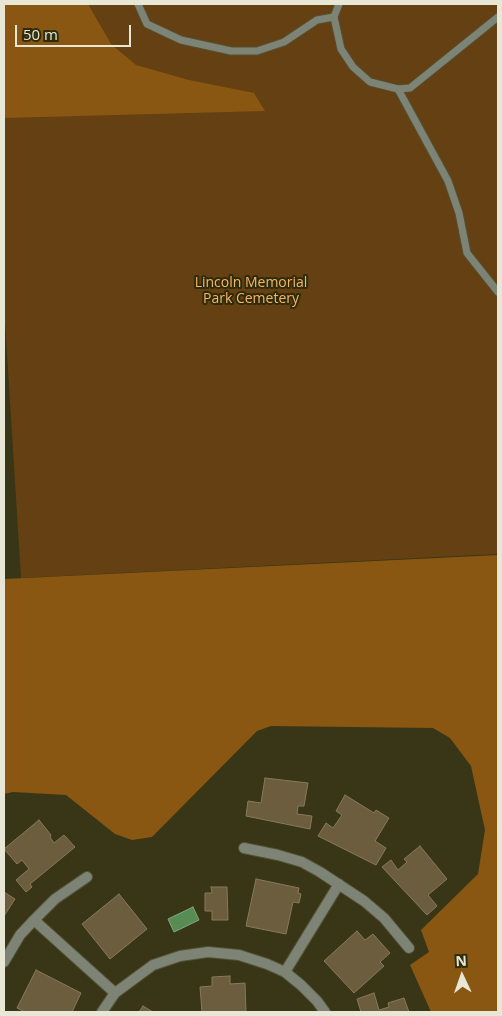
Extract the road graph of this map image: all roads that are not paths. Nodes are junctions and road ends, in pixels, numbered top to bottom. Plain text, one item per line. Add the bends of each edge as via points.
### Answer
1 (138, 4) edge
2 (339, 4) edge
3 (498, 17) edge
4 (334, 18) junction
5 (398, 89) junction
6 (498, 292) edge
7 (244, 848) dead end
8 (87, 877) dead end
9 (339, 884) junction
10 (34, 920) junction
11 (409, 948) dead end
12 (4, 962) edge
13 (285, 972) junction
14 (115, 993) junction
15 (102, 1012) edge
16 (325, 1012) edge

1 - 4 lane via 147,24 181,40 231,51 257,51 284,42 317,20
2 - 4 lane
3 - 5 lane via 410,88
4 - 5 lane via 341,50 353,68 370,82
5 - 6 lane via 448,181 459,212 467,253
7 - 9 street via 302,862
8 - 10 street via 55,899
9 - 11 street via 384,918
9 - 13 street
10 - 12 street
10 - 14 street
13 - 14 street via 239,955 208,952 180,956 153,965
13 - 16 street
14 - 15 street

